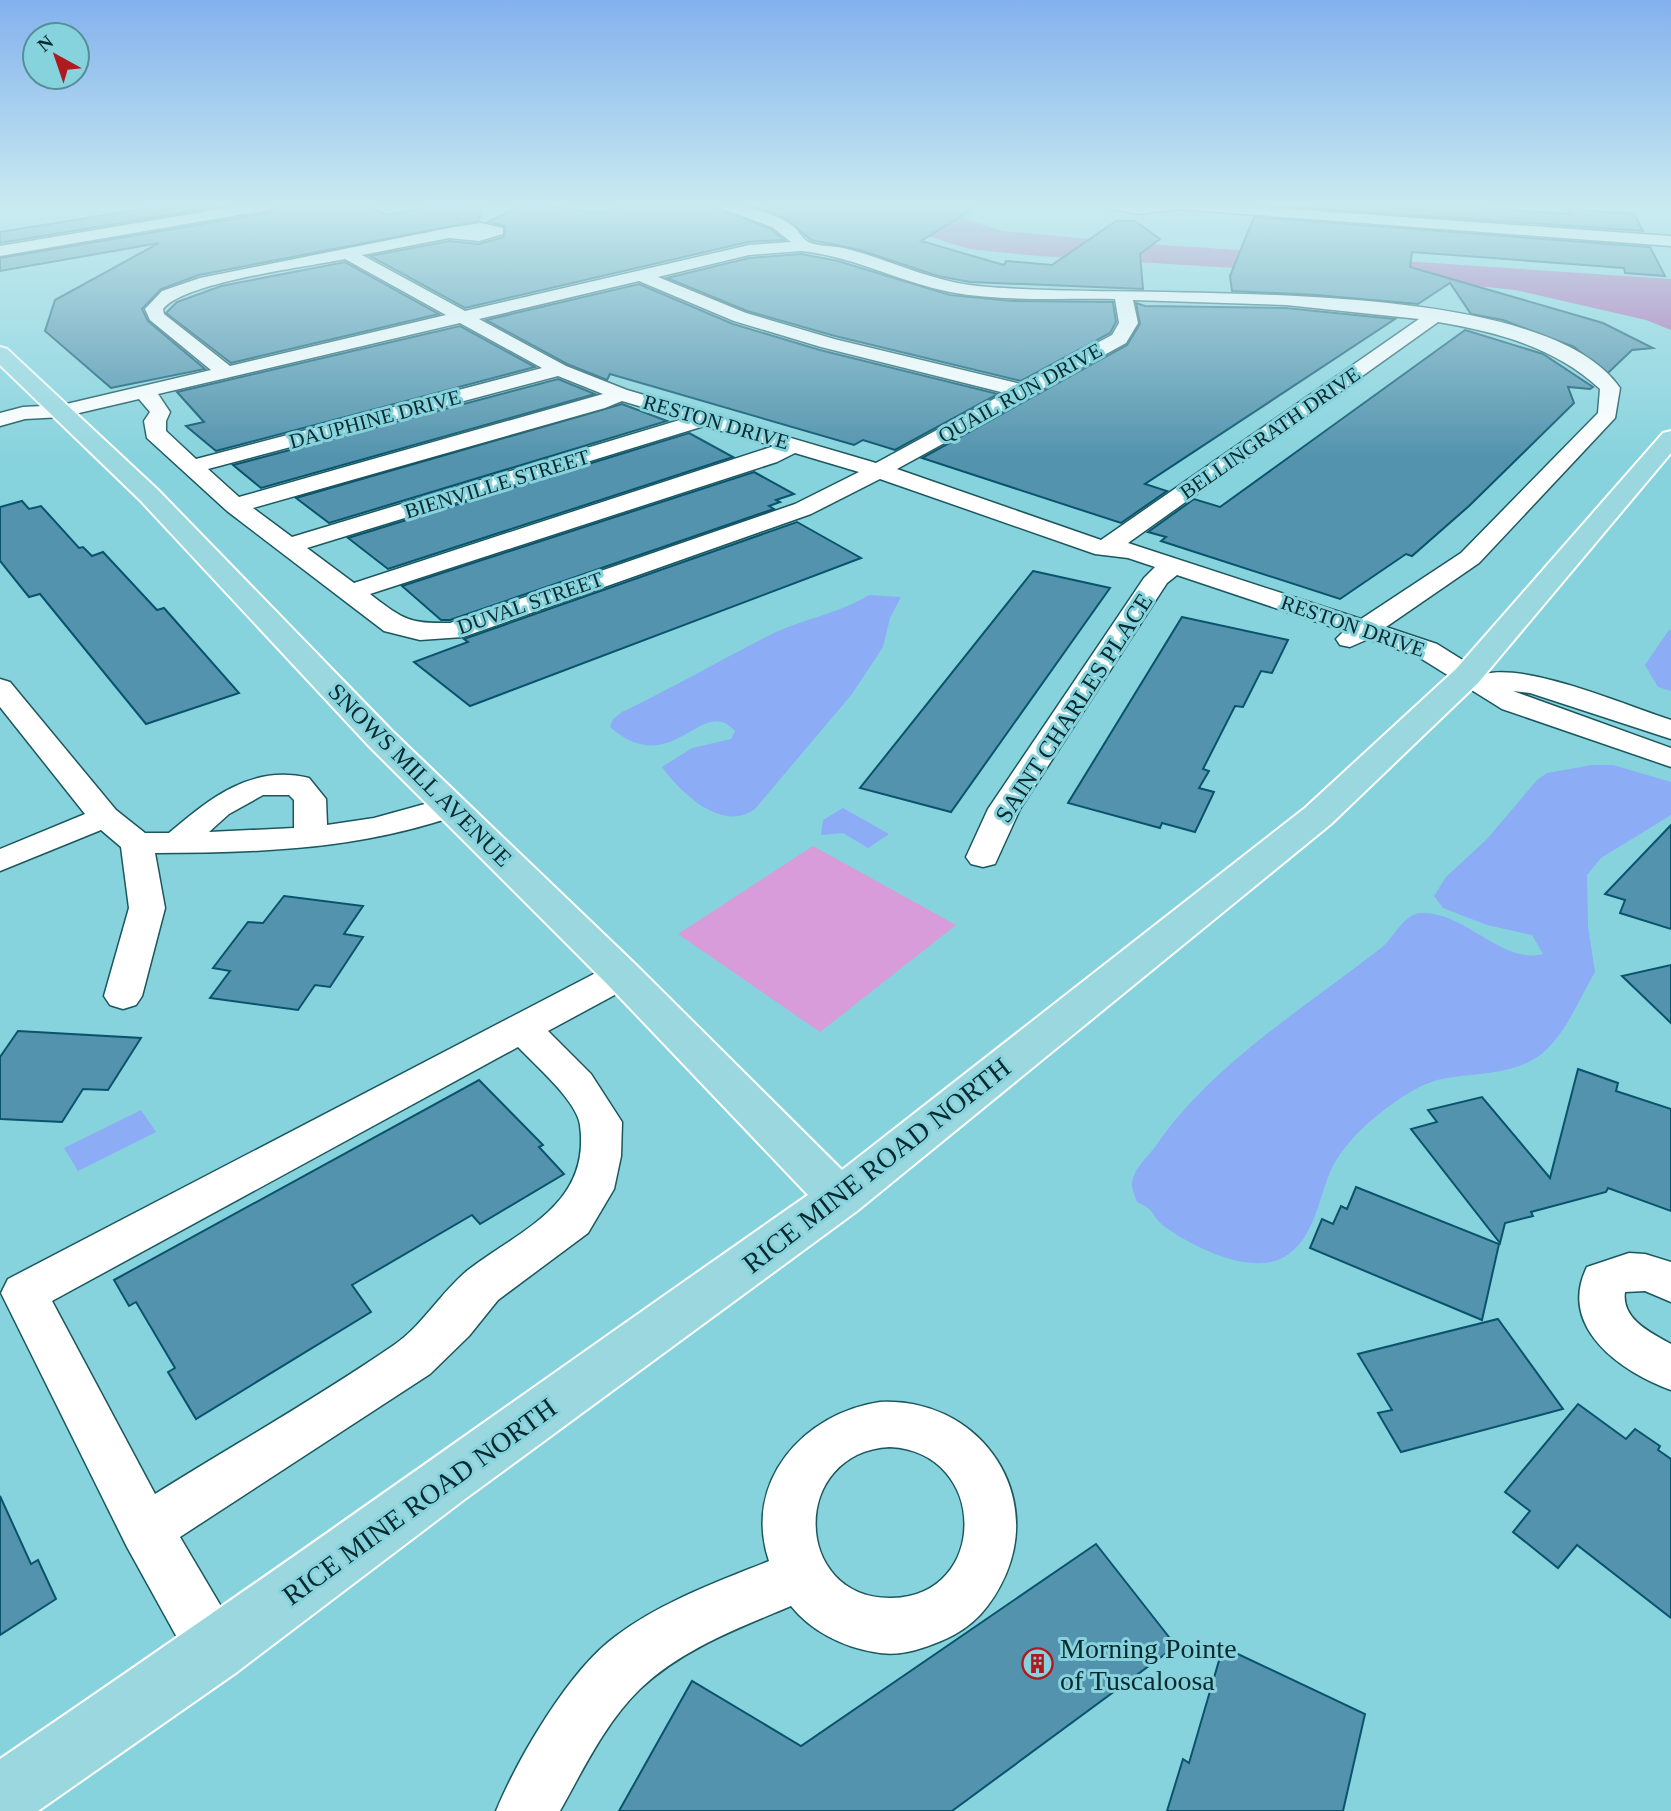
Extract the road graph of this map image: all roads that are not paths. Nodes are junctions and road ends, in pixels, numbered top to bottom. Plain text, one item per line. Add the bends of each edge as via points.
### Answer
1 (182, 290) edge
2 (410, 290) edge
3 (579, 290) edge
4 (674, 290) edge
5 (979, 290) edge
6 (1123, 295) junction
7 (1435, 316) junction
8 (460, 318) junction
9 (0, 353) edge
10 (559, 370) junction
11 (226, 372) junction
12 (1023, 391) junction
13 (143, 392) junction
14 (620, 394) junction
15 (62, 411) junction
16 (704, 418) junction
17 (0, 420) edge
18 (0, 433) edge
19 (1671, 438) edge
20 (794, 445) junction
21 (191, 467) junction
22 (877, 470) junction
23 (235, 506) junction
24 (289, 546) junction
25 (1104, 549) junction
26 (1165, 571) junction
27 (351, 592) junction
28 (1354, 637) junction
29 (1467, 676) junction
30 (0, 688) edge
31 (10, 717) edge
32 (1671, 730) edge
33 (1671, 758) edge
34 (450, 807) junction
35 (105, 817) junction
36 (311, 838) junction
37 (137, 843) junction
38 (177, 843) junction
39 (983, 856) dead end
40 (0, 860) edge
41 (622, 975) junction
42 (123, 996) dead end
43 (523, 1029) junction
44 (840, 1198) junction
45 (1671, 1283) edge
46 (1671, 1369) edge
47 (146, 1529) junction
48 (803, 1574) dead end
49 (215, 1650) junction
50 (0, 1798) edge
51 (526, 1811) edge

1 - 11 street via 158,302 156,316
2 - 8 street, RESTON DRIVE
3 - 8 street
4 - 12 street via 740,317 828,343
5 - 6 street
6 - 7 street via 1313,301
6 - 12 street, QUAIL RUN DRIVE via 1131,323 1128,330
7 - 25 street, BELLINGRATH DRIVE
7 - 28 street via 1513,333 1581,363 1610,388 1608,414 1469,558
8 - 10 street, RESTON DRIVE
8 - 11 street
9 - 15 main road, SNOWS MILL AVENUE
10 - 14 street, RESTON DRIVE
10 - 21 street, DAUPHINE DRIVE
11 - 13 street
12 - 22 street, QUAIL RUN DRIVE
13 - 15 street
13 - 21 street, DUVAL STREET via 160,412 155,433
14 - 16 street, RESTON DRIVE
14 - 23 street
15 - 17 street via 23,413
15 - 18 street via 39,423
15 - 34 main road, SNOWS MILL AVENUE
16 - 20 street, RESTON DRIVE
16 - 24 street, BIENVILLE STREET
19 - 29 main road, RICE MINE ROAD NORTH
20 - 22 street, RESTON DRIVE
20 - 27 street via 769,457
21 - 23 street, DUVAL STREET
22 - 25 street, RESTON DRIVE
22 - 27 street, DUVAL STREET via 803,509 453,631 419,632 394,625
23 - 24 street, DUVAL STREET
24 - 27 street, DUVAL STREET
25 - 26 street, RESTON DRIVE via 1111,560
26 - 28 street, RESTON DRIVE
26 - 39 street, SAINT CHARLES PLACE via 1004,809
28 - 29 street, RESTON DRIVE via 1409,667
29 - 32 street, RESTON DRIVE via 1534,685
29 - 33 street via 1512,703
29 - 44 main road, RICE MINE ROAD NORTH via 1318,816
30 - 31 street
31 - 35 street
34 - 36 street via 404,823
34 - 41 main road, SNOWS MILL AVENUE
35 - 37 street
35 - 40 street
36 - 38 street
36 - 38 street via 310,799 298,785 257,786 218,807
37 - 38 street
37 - 42 street via 147,908
41 - 43 street
41 - 44 main road, SNOWS MILL AVENUE
43 - 47 street via 577,1084 601,1122 593,1189 572,1220 482,1286 413,1359
43 - 47 street via 24,1293
44 - 49 main road, RICE MINE ROAD NORTH
45 - 46 street via 1635,1269 1603,1281 1599,1295 1608,1325
47 - 49 street
48 - 51 street via 684,1626 632,1658 591,1704
49 - 50 main road, RICE MINE ROAD NORTH

